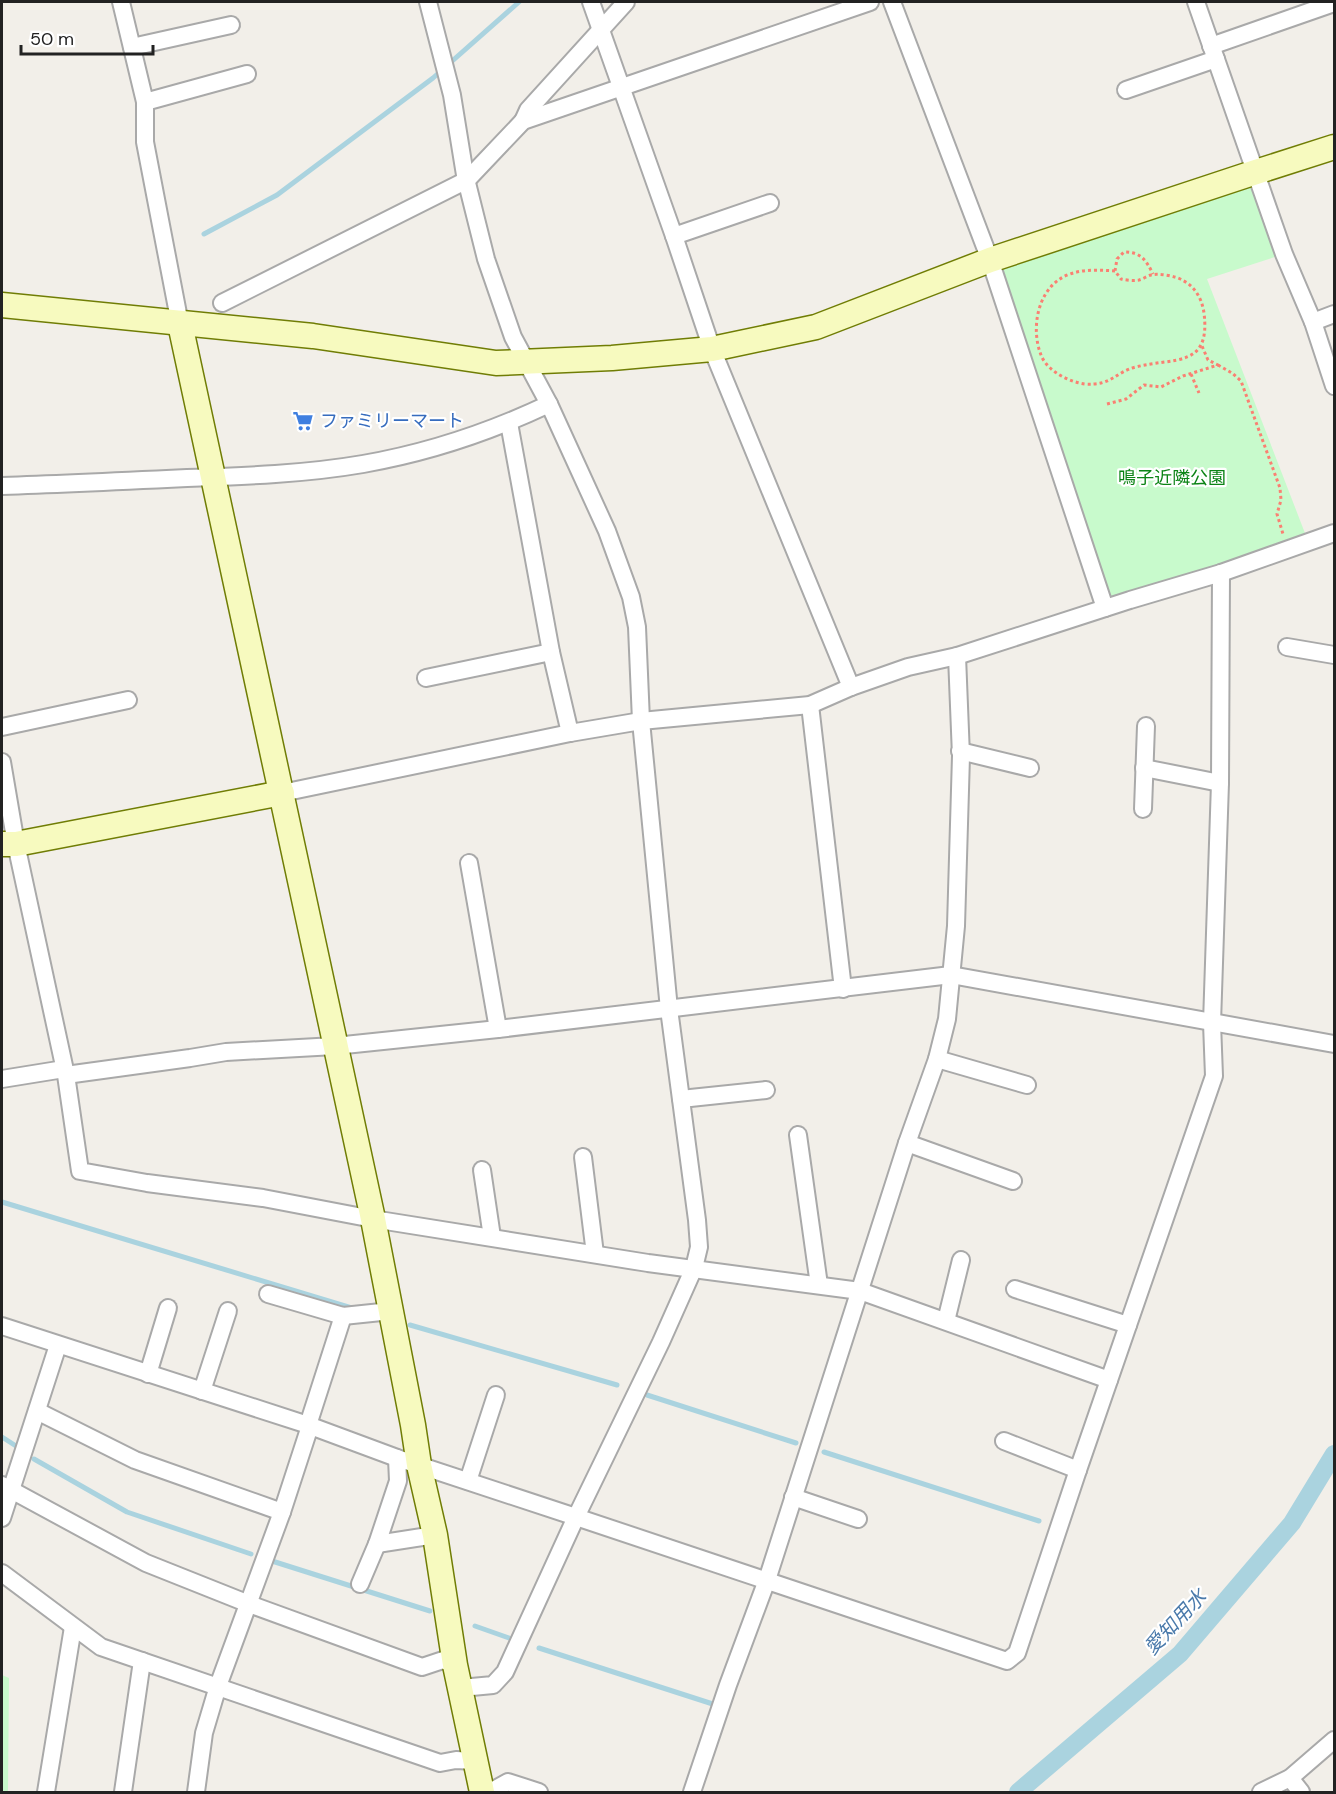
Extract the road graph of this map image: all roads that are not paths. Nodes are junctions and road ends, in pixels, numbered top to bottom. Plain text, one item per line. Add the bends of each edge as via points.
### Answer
1 (121, 2) edge
2 (428, 2) edge
3 (591, 2) edge
4 (626, 2) edge
5 (870, 2) edge
6 (892, 2) edge
7 (1196, 2) edge
8 (1335, 3) edge
9 (231, 26) dead end
10 (600, 30) junction
11 (132, 47) junction
12 (1214, 52) junction
13 (247, 74) dead end
14 (620, 88) junction
15 (1126, 90) dead end
16 (145, 102) junction
17 (523, 121) junction
18 (1335, 147) edge
19 (1256, 172) junction
20 (467, 180) junction
21 (771, 203) dead end
22 (674, 236) junction
23 (990, 260) junction
24 (222, 303) dead end
25 (2, 305) edge
26 (1335, 314) edge
27 (1313, 322) junction
28 (180, 324) junction
29 (711, 349) junction
30 (527, 362) junction
31 (1335, 386) edge
32 (549, 404) junction
33 (509, 423) junction
34 (214, 478) junction
35 (2, 486) edge
36 (1335, 533) edge
37 (1221, 573) junction
38 (1105, 608) junction
39 (1287, 647) dead end
40 (550, 652) junction
41 (1335, 655) edge
42 (957, 656) junction
43 (426, 678) dead end
44 (851, 687) junction
45 (128, 700) dead end
46 (810, 705) junction
47 (641, 721) junction
48 (1146, 726) dead end
49 (2, 727) edge
50 (570, 733) junction
51 (960, 751) junction
52 (2, 762) edge
53 (1030, 768) dead end
54 (1144, 768) junction
55 (1220, 783) junction
56 (282, 794) junction
57 (1143, 809) dead end
58 (9, 844) edge
59 (469, 863) dead end
60 (951, 975) junction
61 (843, 989) junction
62 (669, 1009) junction
63 (1212, 1023) junction
64 (498, 1029) junction
65 (1335, 1044) edge
66 (335, 1046) junction
67 (937, 1059) junction
68 (65, 1072) junction
69 (2, 1079) edge
70 (1027, 1085) dead end
71 (766, 1090) dead end
72 (681, 1099) junction
73 (798, 1135) dead end
74 (907, 1143) junction
75 (583, 1157) dead end
76 (482, 1170) dead end
77 (1013, 1181) dead end
78 (373, 1219) junction
79 (492, 1237) junction
80 (595, 1254) junction
81 (961, 1260) dead end
82 (694, 1268) junction
83 (819, 1285) junction
84 (1015, 1289) dead end
85 (860, 1291) junction
86 (268, 1294) dead end
87 (168, 1308) dead end
88 (228, 1311) dead end
89 (391, 1311) junction
90 (343, 1316) junction
91 (946, 1321) junction
92 (1128, 1325) junction
93 (2, 1326) edge
94 (58, 1345) junction
95 (148, 1374) junction
96 (1109, 1380) junction
97 (202, 1391) junction
98 (496, 1395) dead end
99 (37, 1411) junction
100 (309, 1425) junction
101 (1004, 1441) dead end
102 (408, 1462) junction
103 (1078, 1470) junction
104 (468, 1481) junction
105 (6, 1488) edge
106 (794, 1497) junction
107 (282, 1512) junction
108 (576, 1517) junction
109 (2, 1518) edge
110 (858, 1519) dead end
111 (435, 1535) junction
112 (377, 1544) junction
113 (2, 1573) edge
114 (767, 1580) junction
115 (360, 1584) dead end
116 (249, 1604) junction
117 (73, 1627) junction
118 (142, 1661) junction
119 (458, 1676) junction
120 (218, 1686) junction
121 (1335, 1740) edge
122 (475, 1761) junction
123 (1290, 1778) junction
124 (46, 1792) edge
125 (123, 1792) edge
126 (196, 1792) edge
127 (482, 1792) edge
128 (490, 1792) edge
129 (539, 1792) edge
130 (692, 1792) edge
131 (1261, 1792) edge
132 (1301, 1792) edge

1 - 11 street
2 - 20 street
3 - 10 street
4 - 10 street
5 - 14 street
6 - 23 street
7 - 12 street
8 - 12 street
9 - 11 street
10 - 14 street
10 - 17 street via 528,110
11 - 16 street
12 - 15 street
12 - 19 street
13 - 16 street
14 - 17 street
14 - 22 street
16 - 28 street via 145,142
17 - 20 street
18 - 19 street
19 - 23 street
19 - 27 street
20 - 24 street
20 - 30 street via 486,259 513,337
21 - 22 street
22 - 29 street
23 - 29 street via 816,327
23 - 38 street
25 - 28 street
26 - 27 street
27 - 31 street
28 - 30 street via 313,336 496,363
28 - 34 street
29 - 30 street
29 - 44 street
30 - 32 street
32 - 33 street
32 - 47 street via 607,531 631,597 638,627
33 - 34 street via 365,464
33 - 40 street
34 - 35 street
34 - 56 street
36 - 37 street
37 - 38 street
37 - 55 street
38 - 42 street
39 - 41 street
40 - 43 street
40 - 50 street
42 - 44 street via 908,667
42 - 51 street
44 - 46 street
45 - 49 street
46 - 47 street
46 - 61 street
47 - 50 street
47 - 62 street
48 - 54 street
50 - 56 street
51 - 53 street
51 - 60 street via 956,926
52 - 58 street
54 - 55 street
54 - 57 street
55 - 63 street
56 - 58 street
56 - 66 street
58 - 68 street
59 - 64 street
60 - 61 street
60 - 63 street
60 - 67 street via 947,1019
61 - 62 street
62 - 64 street
62 - 72 street
63 - 65 street
63 - 92 street via 1214,1076
64 - 66 street
66 - 68 street via 226,1052
66 - 78 street
67 - 70 street
67 - 74 street
68 - 69 street
68 - 78 street via 81,1171
71 - 72 street
72 - 82 street via 699,1247
73 - 83 street
74 - 77 street
74 - 85 street
75 - 80 street
76 - 79 street
78 - 79 street
78 - 89 street
79 - 80 street
80 - 82 street
81 - 91 street
82 - 83 street
82 - 108 street
83 - 85 street
84 - 92 street
85 - 91 street
85 - 106 street
86 - 90 street
87 - 95 street
88 - 97 street
89 - 90 street
89 - 102 street via 413,1425
90 - 100 street
91 - 96 street
92 - 96 street
93 - 94 street
94 - 95 street
94 - 99 street
95 - 97 street
96 - 103 street
97 - 100 street
98 - 104 street
99 - 105 street
99 - 107 street via 135,1460
100 - 102 street
100 - 107 street
101 - 103 street
102 - 104 street
102 - 111 street
102 - 112 street
103 - 114 street via 1017,1653 1007,1661
104 - 108 street
105 - 109 street
105 - 116 street via 146,1563
106 - 110 street
106 - 114 street
107 - 116 street
108 - 114 street
108 - 119 street via 505,1672 494,1685
111 - 112 street
111 - 119 street
112 - 115 street
113 - 117 street
114 - 130 street
116 - 119 street via 422,1667 443,1660
116 - 120 street
117 - 118 street via 101,1647
117 - 124 street
118 - 120 street
118 - 125 street
119 - 122 street
120 - 122 street via 440,1763
120 - 126 street via 204,1733
121 - 123 street
122 - 127 street
123 - 131 street
123 - 132 street
128 - 129 street via 508,1782

